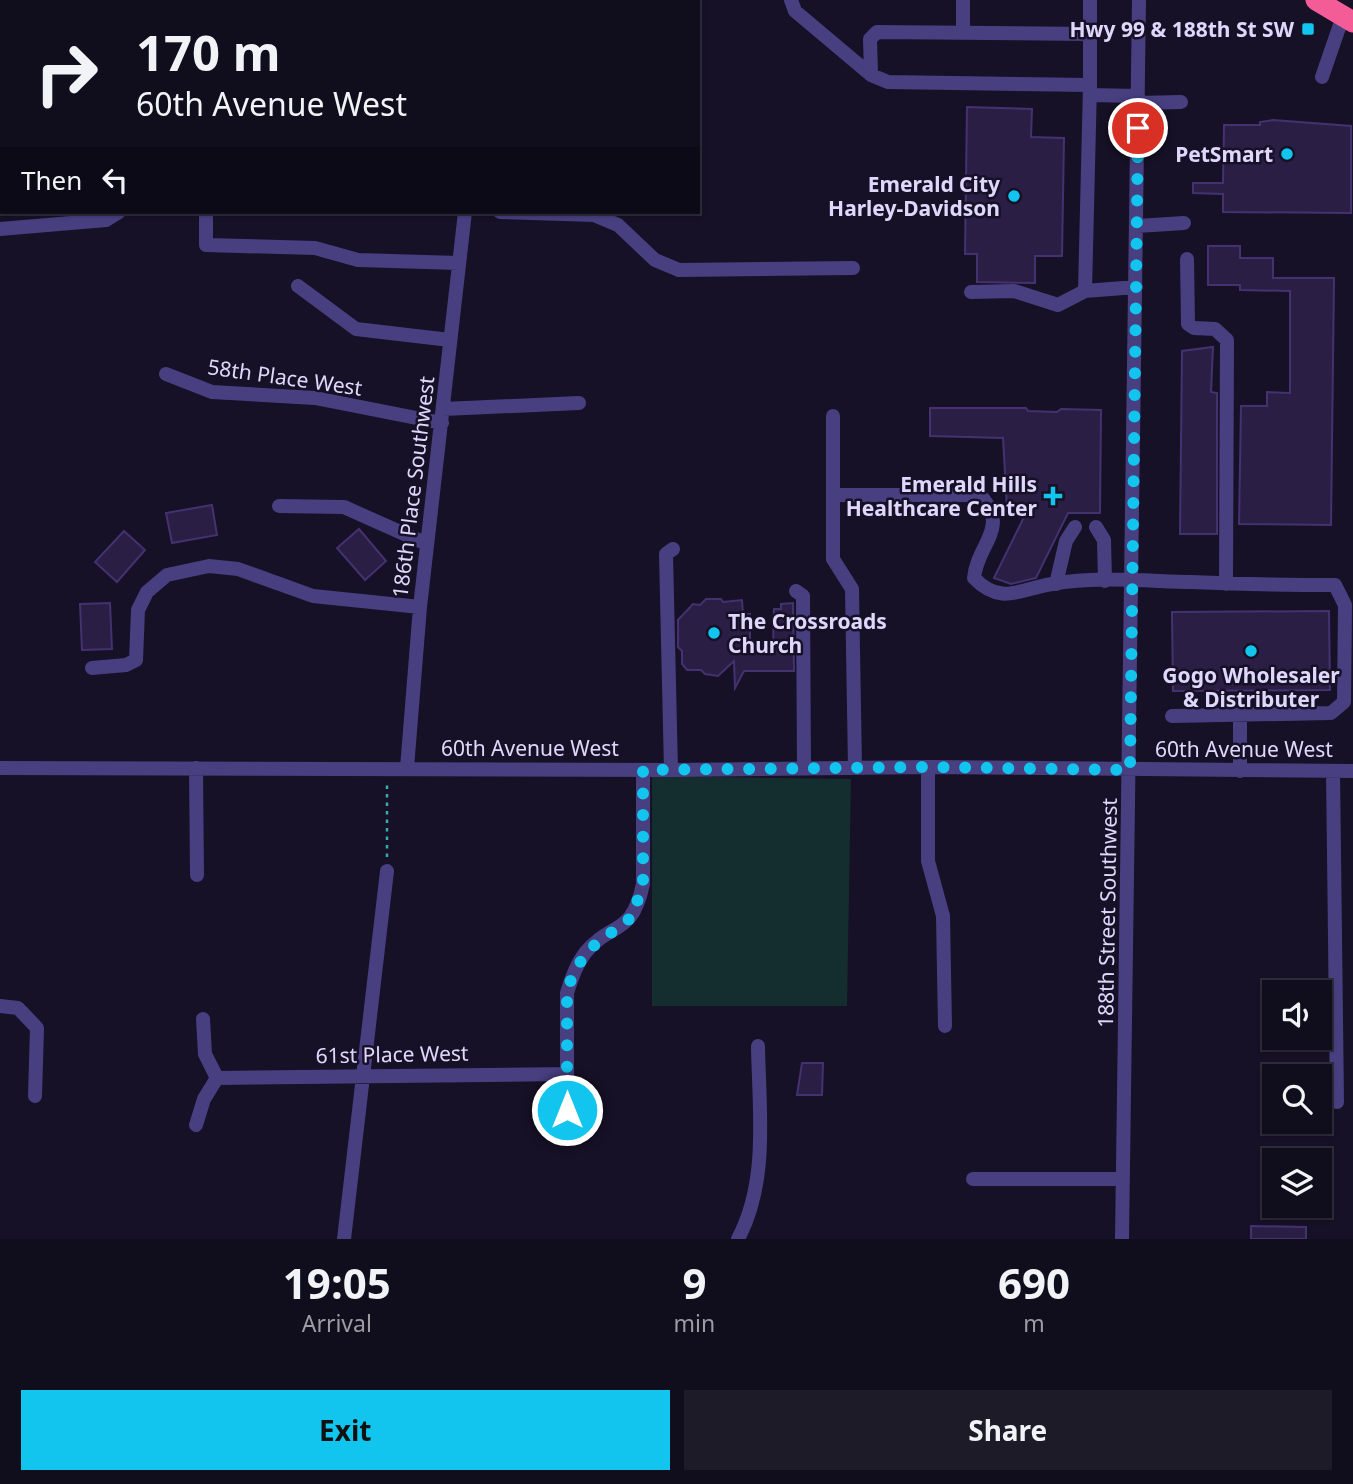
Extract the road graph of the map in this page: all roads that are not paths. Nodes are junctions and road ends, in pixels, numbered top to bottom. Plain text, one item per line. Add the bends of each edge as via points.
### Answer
1 (791, 0) edge
2 (963, 0) edge
3 (1090, 0) edge
4 (1139, 0) edge
5 (1316, 0) edge
6 (1348, 19) edge
7 (963, 33) junction
8 (1090, 34) junction
9 (871, 75) junction
10 (1322, 77) dead end
11 (1090, 90) junction
12 (1138, 99) junction
13 (1181, 102) dead end
14 (116, 214) edge
15 (206, 214) edge
16 (465, 214) edge
17 (563, 214) edge
18 (1184, 223) dead end
19 (1137, 226) junction
20 (0, 229) edge
21 (1187, 259) dead end
22 (459, 263) junction
23 (853, 268) dead end
24 (298, 286) dead end
25 (1136, 287) junction
26 (1085, 291) junction
27 (971, 292) dead end
28 (450, 340) junction
29 (166, 374) dead end
30 (579, 403) dead end
31 (442, 416) junction
32 (833, 416) dead end
33 (833, 495) junction
34 (279, 506) dead end
35 (1075, 527) dead end
36 (1096, 527) dead end
37 (427, 544) junction
38 (673, 549) dead end
39 (1133, 580) junction
40 (1105, 581) junction
41 (1056, 584) junction
42 (1226, 584) junction
43 (796, 591) dead end
44 (420, 607) junction
45 (92, 668) dead end
46 (1172, 716) dead end
47 (1240, 716) junction
48 (928, 767) junction
49 (0, 768) edge
50 (196, 768) junction
51 (407, 768) junction
52 (804, 768) junction
53 (855, 768) junction
54 (643, 770) junction
55 (671, 770) junction
56 (1130, 770) junction
57 (1240, 771) junction
58 (1333, 771) junction
59 (1353, 771) edge
60 (387, 871) road end
61 (197, 875) dead end
62 (0, 1006) edge
63 (203, 1019) dead end
64 (945, 1026) dead end
65 (758, 1046) dead end
66 (362, 1074) junction
67 (567, 1074) junction
68 (217, 1078) junction
69 (35, 1096) dead end
70 (1337, 1102) dead end
71 (567, 1110) dead end
72 (196, 1125) dead end
73 (973, 1179) dead end
74 (1123, 1179) junction
75 (344, 1239) edge
76 (738, 1239) edge
77 (1122, 1239) edge

1 - 9 street via 795,11
2 - 7 street
3 - 8 street
4 - 12 street, 188th Street Southwest
5 - 6 highway
6 - 10 street
7 - 8 street
7 - 9 street via 877,32 870,39
8 - 11 street
9 - 11 street via 888,82
11 - 12 street
11 - 26 street
12 - 13 street
12 - 19 street, 188th Street Southwest
14 - 20 street via 106,220
15 - 22 street via 206,244 315,248 358,260
16 - 22 street, 186th Place Southwest
17 - 23 street via 594,215 618,225 655,260 679,270
18 - 19 street
19 - 25 street, 188th Street Southwest
21 - 42 street via 1188,324 1215,329 1227,340
22 - 28 street, 186th Place Southwest
24 - 28 street via 356,329
25 - 26 street
25 - 39 street, 188th Street Southwest
26 - 27 street via 1058,305 1014,291
28 - 31 street, 186th Place Southwest
29 - 31 street, 58th Place West via 212,392 315,398
30 - 31 street, 58th Place West
31 - 37 street, 186th Place Southwest
32 - 33 street
33 - 41 street via 980,495 990,506 995,523 975,563 974,578 997,594 1025,593
33 - 53 street via 833,559 852,589
34 - 37 street via 344,507
35 - 41 street via 1066,541
36 - 40 street via 1104,540
37 - 44 street, 186th Place Southwest
38 - 55 street via 666,554
39 - 40 street
39 - 42 street
39 - 56 street, 188th Street Southwest
40 - 41 street
42 - 47 street via 1335,585 1345,605 1344,702 1338,709
43 - 52 street via 803,596
44 - 45 street via 313,596 237,569 209,566 167,575 147,592 138,610 136,660
44 - 51 street, 186th Place Southwest
46 - 47 street
47 - 57 street
48 - 53 street, 60th Avenue West
48 - 56 street, 60th Avenue West
48 - 64 street via 928,861 943,916
49 - 50 street, 60th Avenue West
50 - 51 street, 60th Avenue West
50 - 61 street
51 - 54 street, 60th Avenue West
52 - 53 street, 60th Avenue West
52 - 55 street, 60th Avenue West
54 - 55 street, 60th Avenue West
54 - 67 street via 639,901 632,917 587,951 572,976 567,993
56 - 57 street, 60th Avenue West
56 - 74 street, 188th Street Southwest
57 - 58 street, 60th Avenue West
58 - 59 street, 60th Avenue West
58 - 70 street
60 - 66 street
62 - 69 street via 18,1009 37,1028
63 - 68 street via 205,1054
65 - 76 street via 759,1164 749,1220
66 - 67 street, 61st Place West
66 - 68 street, 61st Place West
66 - 75 street
67 - 71 street
68 - 72 street
73 - 74 street
74 - 77 street, 188th Street Southwest

